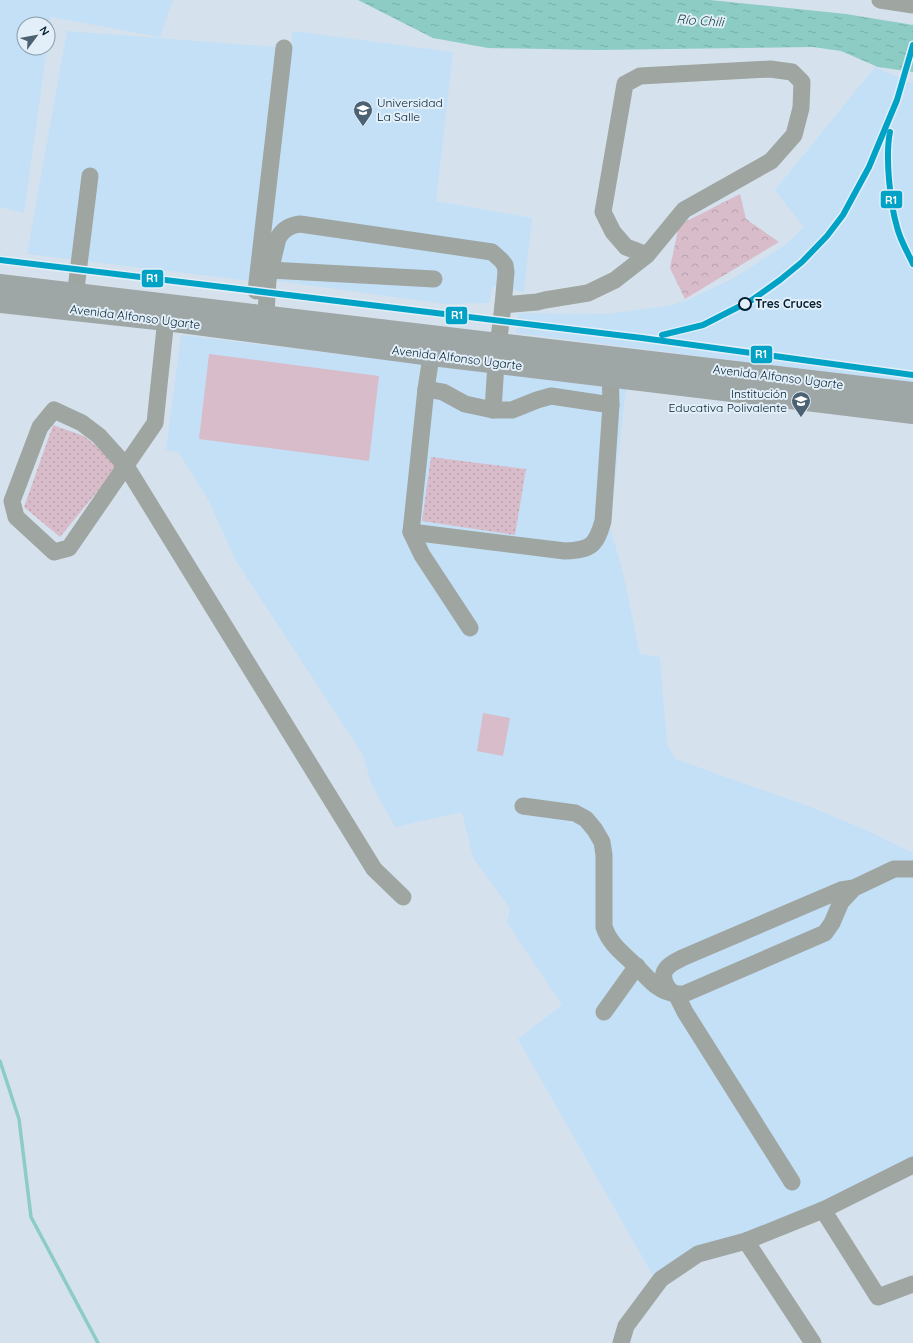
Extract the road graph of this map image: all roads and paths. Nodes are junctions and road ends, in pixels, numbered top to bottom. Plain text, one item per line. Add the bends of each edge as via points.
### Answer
1 (889, 1) edge
2 (913, 5) edge
3 (284, 48) dead end
4 (90, 176) dead end
5 (647, 255) junction
6 (270, 270) junction
7 (434, 280) dead end
8 (0, 285) edge
9 (0, 302) edge
10 (74, 302) junction
11 (503, 305) junction
12 (166, 313) junction
13 (259, 324) junction
14 (433, 345) junction
15 (497, 353) junction
16 (610, 367) junction
17 (426, 389) junction
18 (913, 393) edge
19 (611, 405) junction
20 (493, 410) junction
21 (913, 413) edge
22 (126, 466) junction
23 (411, 532) junction
24 (470, 628) dead end
25 (523, 806) dead end
26 (913, 869) edge
27 (854, 888) junction
28 (403, 897) dead end
29 (637, 966) junction
30 (665, 969) junction
31 (676, 994) junction
32 (604, 1012) dead end
33 (913, 1165) edge
34 (792, 1182) dead end
35 (823, 1210) junction
36 (746, 1241) junction
37 (913, 1284) edge
38 (621, 1343) edge
39 (813, 1343) edge

1 - 2 street
3 - 13 street
4 - 10 street
5 - 5 street via 626,247 613,232 603,212 625,84 640,76 770,69 792,72 802,82 801,108 794,134 770,161 684,210
5 - 11 street via 615,280 588,293
6 - 7 street
6 - 11 street via 281,232 290,226 300,224 485,251 496,255 505,265
6 - 13 street
8 - 10 main road, Avenida Alfonso Ugarte
9 - 10 main road, Avenida Alfonso Ugarte
10 - 12 main road, Avenida Alfonso Ugarte
11 - 15 street
12 - 13 main road, Avenida Alfonso Ugarte
12 - 22 street via 155,422
13 - 14 main road, Avenida Alfonso Ugarte
14 - 15 main road, Avenida Alfonso Ugarte
14 - 17 street
15 - 16 main road, Avenida Alfonso Ugarte
15 - 20 street
16 - 18 main road, Avenida Alfonso Ugarte
16 - 19 street
16 - 21 main road, Avenida Alfonso Ugarte
17 - 20 street via 443,392 465,404
17 - 23 street
19 - 20 street via 551,396 512,410
19 - 23 street via 603,521 590,547 566,551
22 - 22 street via 99,436 82,423 54,410 40,427 12,501 16,518 54,552 69,548
22 - 28 street via 374,869
23 - 24 street via 422,555
25 - 29 street via 575,813 586,819 595,830 602,842 604,855 604,927 616,948
26 - 27 street via 894,870
27 - 30 street via 841,890 682,958
27 - 31 street via 841,902 832,923 824,933 684,994
29 - 30 street
29 - 31 street via 663,991
29 - 32 street
30 - 31 street via 666,986
31 - 34 street
33 - 35 street
35 - 36 street
35 - 37 street via 878,1297
36 - 38 street via 698,1254 661,1279 626,1326
36 - 39 street

